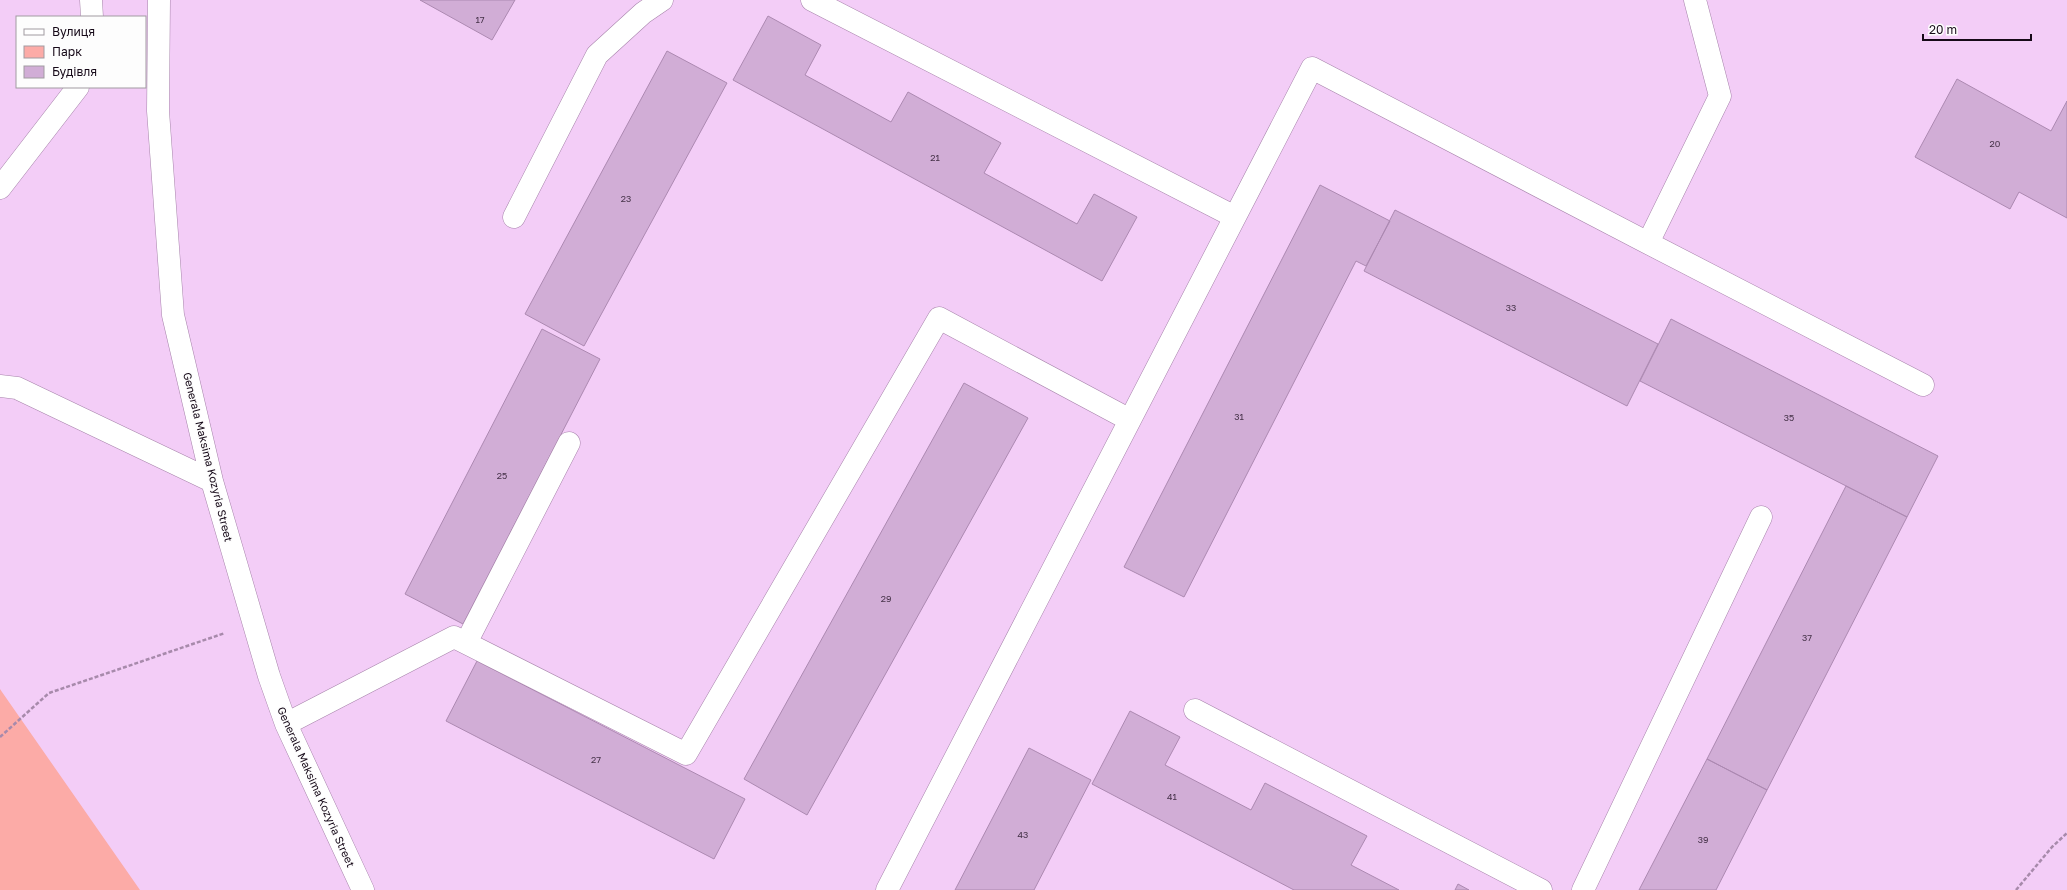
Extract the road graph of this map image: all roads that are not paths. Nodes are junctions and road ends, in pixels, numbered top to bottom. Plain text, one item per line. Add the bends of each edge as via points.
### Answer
1 (91, 0) edge
2 (159, 0) edge
3 (662, 0) edge
4 (812, 0) edge
5 (1695, 0) edge
6 (92, 16) edge
7 (77, 88) edge
8 (0, 188) edge
9 (514, 217) dead end
10 (1235, 217) junction
11 (1648, 243) junction
12 (1923, 385) dead end
13 (0, 386) edge
14 (1130, 420) junction
15 (569, 443) dead end
16 (212, 481) junction
17 (1761, 517) dead end
18 (466, 643) junction
19 (1195, 710) dead end
20 (286, 724) junction
21 (363, 890) edge
22 (887, 890) edge
23 (1541, 890) edge
24 (1583, 890) edge

1 - 6 street
2 - 16 street, Generala Maksima Kozyria Street via 158,111 174,315
3 - 9 street via 643,13 597,54
4 - 10 street
5 - 11 street via 1720,96
7 - 8 street
10 - 11 street via 1312,68
10 - 14 street
11 - 12 street
13 - 16 street via 17,388
14 - 18 street via 939,318 686,754
14 - 22 street
15 - 18 street
16 - 20 street, Generala Maksima Kozyria Street via 253,624
17 - 24 street
18 - 20 street via 454,637
19 - 23 street
20 - 21 street, Generala Maksima Kozyria Street

